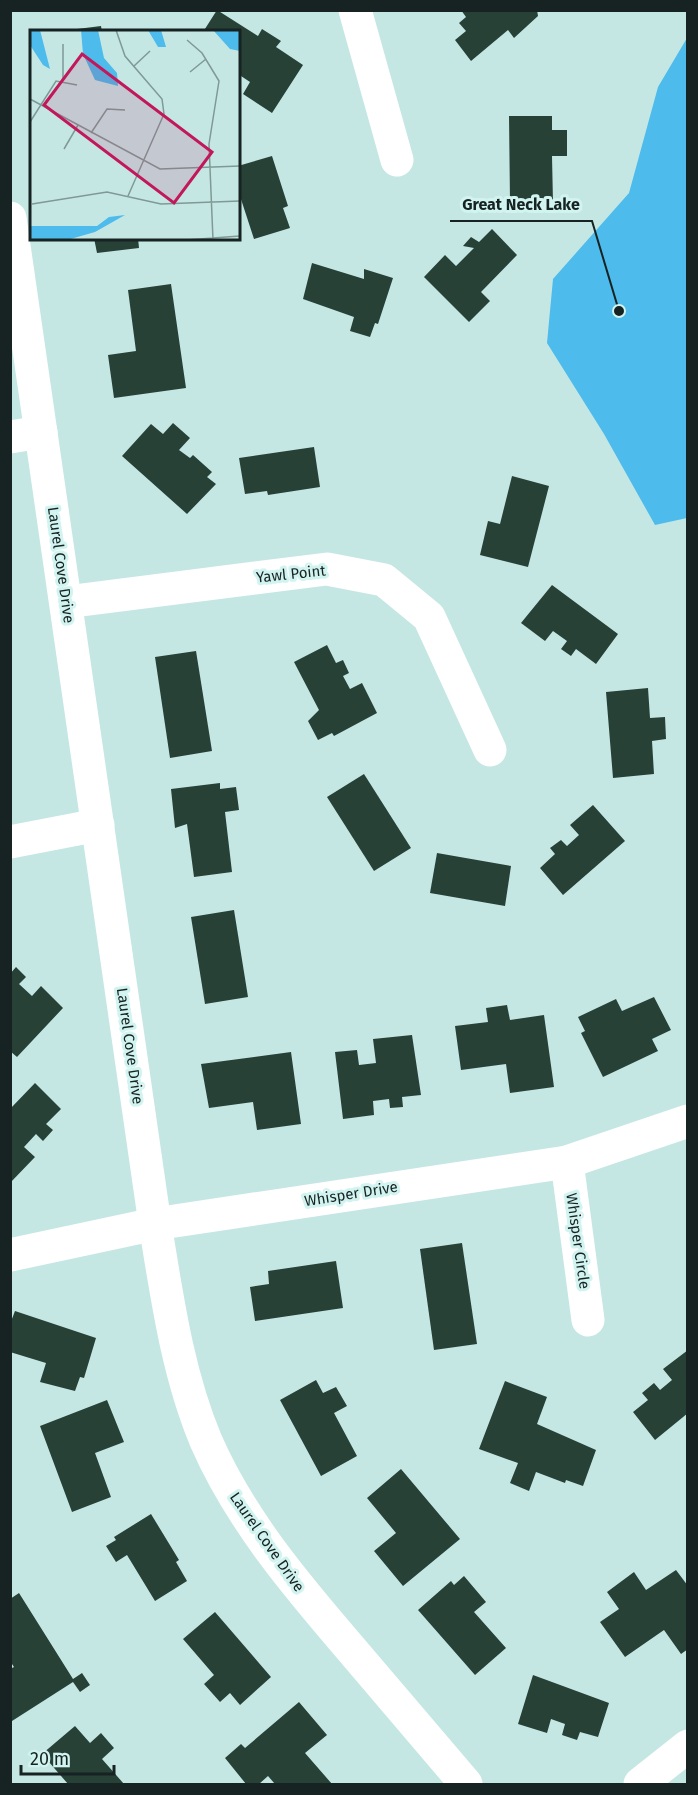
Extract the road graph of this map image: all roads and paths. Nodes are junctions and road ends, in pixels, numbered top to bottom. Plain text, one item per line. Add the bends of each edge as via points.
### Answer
1 (356, 10) edge
2 (397, 160) dead end
3 (10, 218) edge
4 (26, 434) edge
5 (66, 603) junction
6 (490, 750) dead end
7 (98, 825) junction
8 (10, 843) edge
9 (687, 1121) edge
10 (567, 1162) junction
11 (155, 1224) junction
12 (10, 1255) edge
13 (588, 1320) dead end
14 (687, 1746) edge
15 (466, 1785) edge
16 (640, 1785) edge

1 - 2 street
3 - 4 street, Laurel Cove Drive
4 - 5 street, Laurel Cove Drive
5 - 6 street, Yawl Point via 327,569 384,580 429,617
5 - 7 street, Laurel Cove Drive
7 - 8 street
7 - 11 street, Laurel Cove Drive
9 - 10 street, Whisper Drive
10 - 11 street, Whisper Drive
10 - 13 street, Whisper Circle
11 - 12 street, Whisper Drive
11 - 15 street, Laurel Cove Drive via 170,1318 185,1379 221,1472 245,1515 301,1592
14 - 16 street

